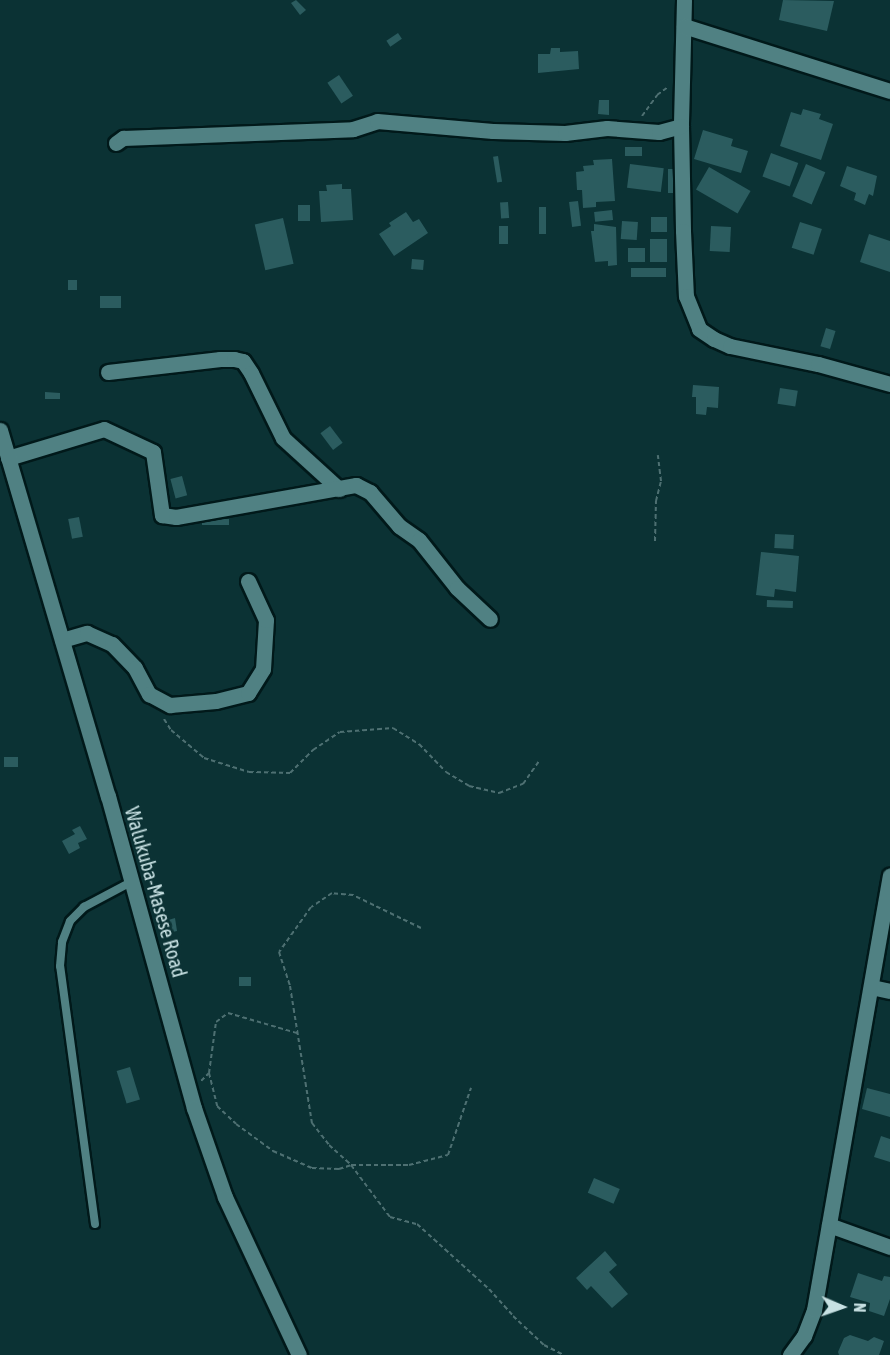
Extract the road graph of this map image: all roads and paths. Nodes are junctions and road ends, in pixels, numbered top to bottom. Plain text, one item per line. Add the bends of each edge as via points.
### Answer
1 (684, 0) edge
2 (684, 26) junction
3 (683, 72) junction
4 (890, 91) edge
5 (681, 126) junction
6 (631, 130) junction
7 (116, 143) dead end
8 (108, 372) dead end
9 (890, 384) edge
10 (0, 430) edge
11 (658, 455) dead end
12 (8, 458) junction
13 (339, 489) junction
14 (655, 541) dead end
15 (248, 581) dead end
16 (490, 619) dead end
17 (62, 640) junction
18 (149, 694) junction
19 (540, 760) dead end
20 (890, 876) edge
21 (132, 882) junction
22 (421, 928) dead end
23 (871, 987) junction
24 (890, 991) edge
25 (299, 1034) junction
26 (209, 1073) junction
27 (471, 1088) dead end
28 (190, 1091) junction
29 (351, 1166) junction
30 (95, 1224) dead end
31 (829, 1225) junction
32 (890, 1247) edge
33 (299, 1355) edge
34 (564, 1355) edge
35 (790, 1355) edge

1 - 2 street
2 - 3 street
2 - 4 street
3 - 5 street
3 - 6 path via 657,95
5 - 6 street via 659,132
5 - 9 street via 686,296 699,329 730,346
6 - 7 street via 493,131 377,121 353,129 123,138
8 - 13 street via 220,359 243,362 283,438
10 - 12 street, Walukuba-Masese Road
11 - 14 path via 661,481
12 - 13 street via 104,429 153,452 162,515 176,517
12 - 17 street, Walukuba-Masese Road
13 - 16 street via 356,485 370,492
15 - 18 street via 266,620 263,669 248,693 216,701 170,705
17 - 18 street via 87,633 112,644 135,668
17 - 21 street, Walukuba-Masese Road
18 - 19 path via 171,730 204,758 249,772 290,773 313,750 340,732 393,728 419,744 446,772 469,786 499,793 523,784
20 - 23 street
21 - 28 street, Walukuba-Masese Road
21 - 30 lane via 84,907 70,921 62,942 60,966
22 - 25 path via 353,895 332,892 311,907 279,952
23 - 24 street
23 - 31 street
25 - 26 path via 228,1013 216,1022
25 - 29 path via 312,1123
26 - 28 path
26 - 29 path via 217,1107 273,1151 312,1168
27 - 29 path via 448,1155 410,1165
28 - 33 street, Walukuba-Masese Road via 225,1197
29 - 34 path via 390,1217 417,1224 544,1345
31 - 32 street
31 - 35 street via 814,1310 804,1336

